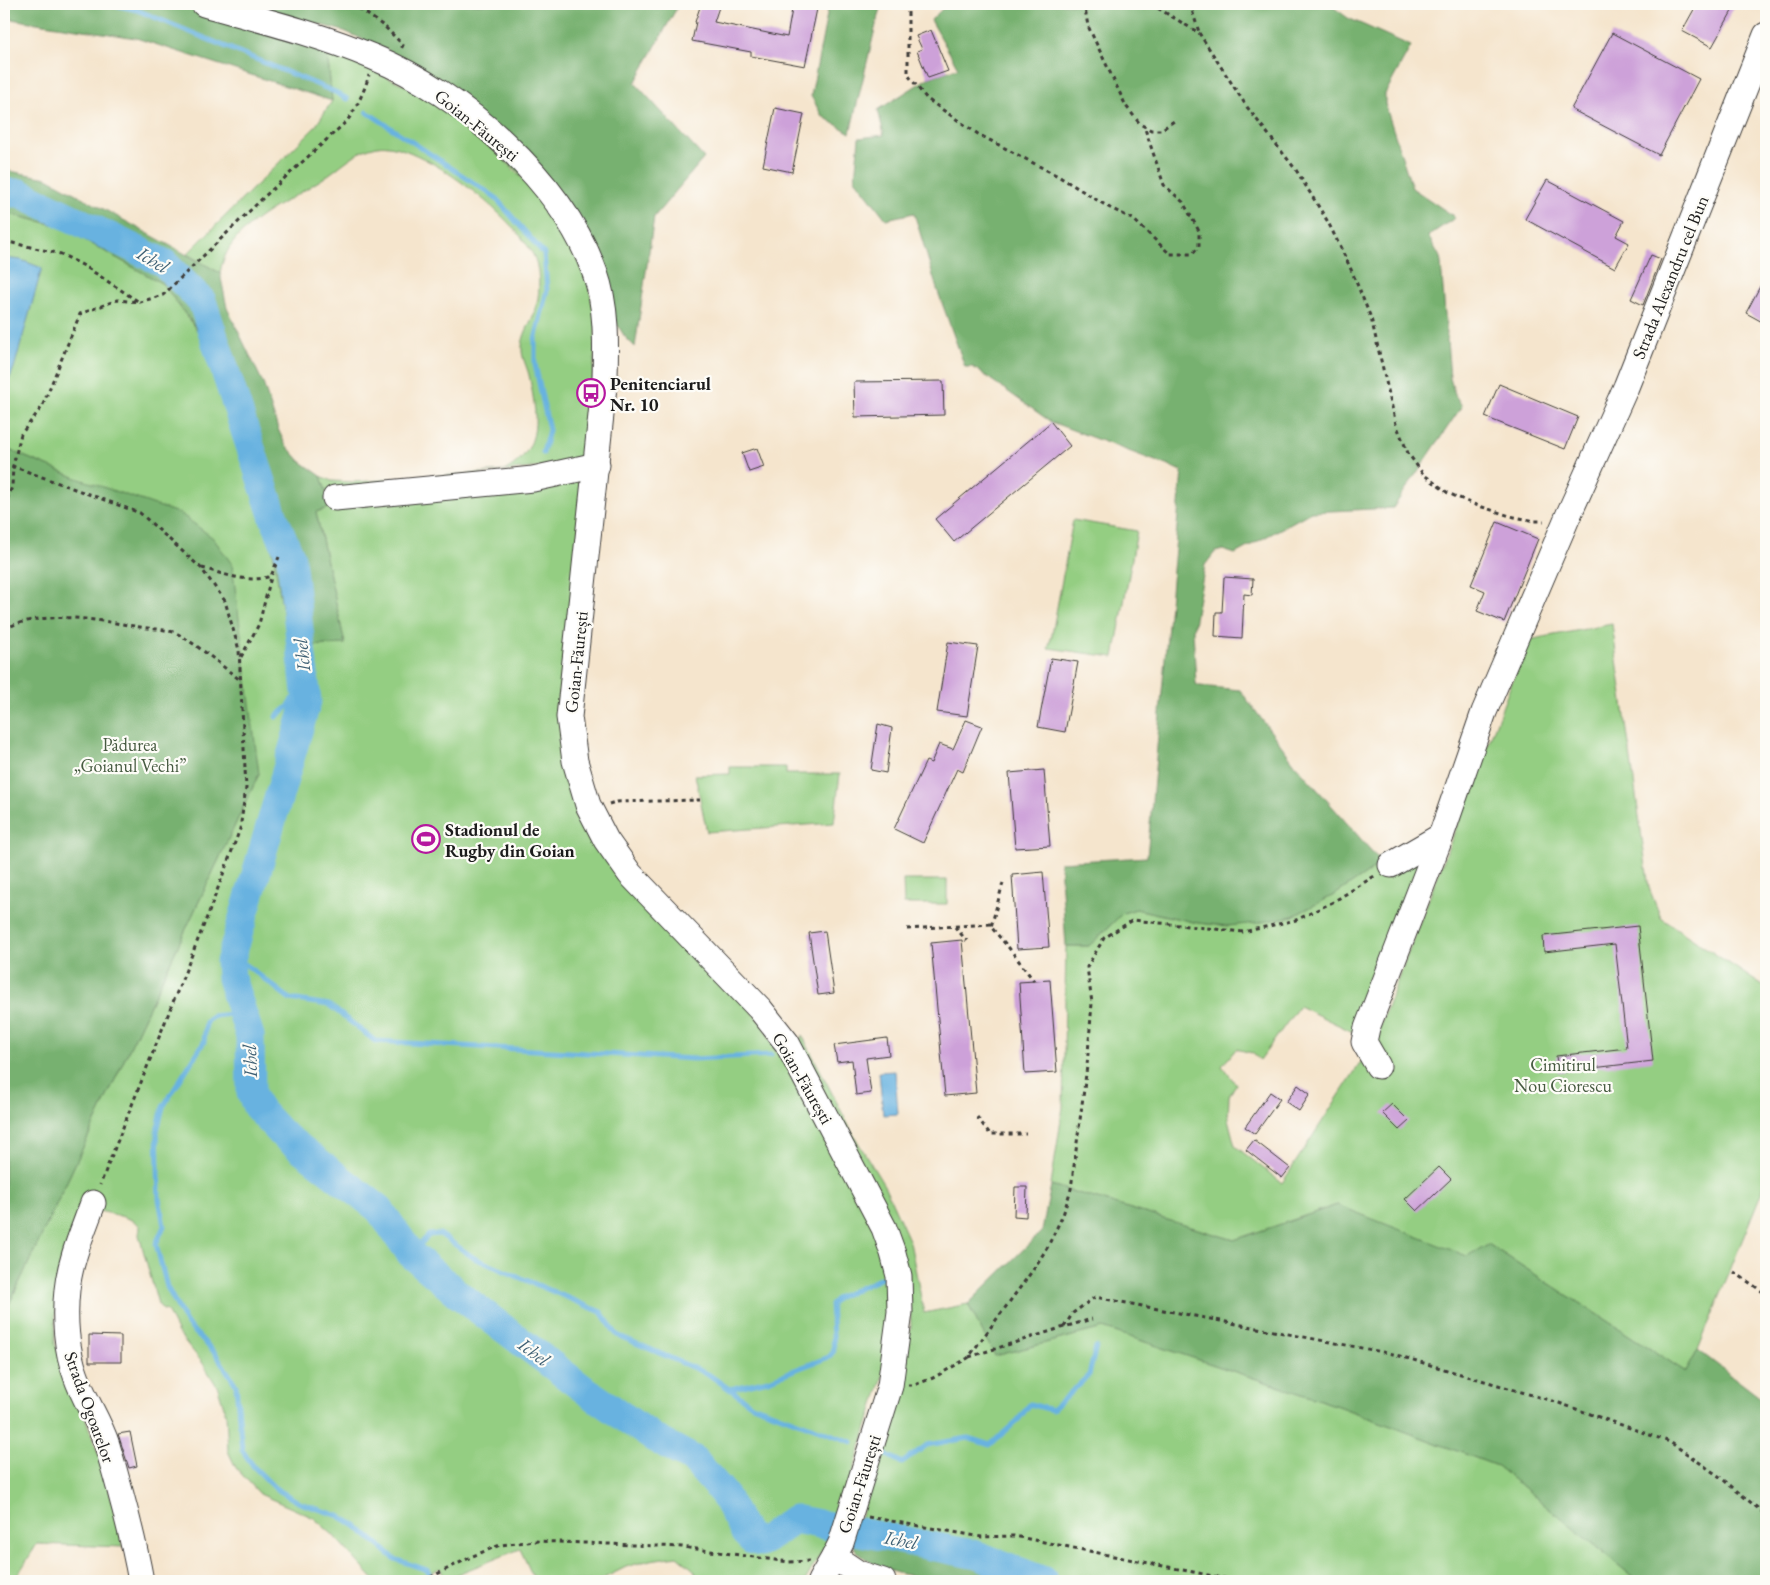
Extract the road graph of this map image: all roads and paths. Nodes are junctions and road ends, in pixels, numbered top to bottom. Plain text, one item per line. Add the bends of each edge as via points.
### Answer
1 (204, 4) edge
2 (353, 4) edge
3 (908, 4) edge
4 (1087, 4) edge
5 (1151, 4) edge
6 (1190, 4) edge
7 (1199, 33) junction
8 (1766, 35) edge
9 (384, 62) junction
10 (1177, 119) dead end
11 (1144, 126) junction
12 (4, 241) edge
13 (140, 302) junction
14 (4, 463) edge
15 (597, 465) junction
16 (13, 466) junction
17 (335, 498) dead end
18 (4, 508) edge
19 (1568, 516) junction
20 (279, 557) dead end
21 (201, 568) junction
22 (271, 576) junction
23 (4, 629) edge
24 (240, 659) junction
25 (241, 680) junction
26 (700, 800) dead end
27 (615, 802) dead end
28 (1440, 836) junction
29 (1391, 865) joint
30 (1002, 882) dead end
31 (992, 924) junction
32 (955, 927) junction
33 (907, 929) dead end
34 (967, 941) dead end
35 (1034, 981) dead end
36 (1378, 1066) dead end
37 (977, 1117) dead end
38 (1026, 1134) dead end
39 (93, 1203) joint
40 (1734, 1272) dead end
41 (1766, 1294) edge
42 (1092, 1319) dead end
43 (1064, 1327) junction
44 (968, 1358) junction
45 (890, 1386) junction
46 (850, 1514) junction
47 (1766, 1515) edge
48 (837, 1550) junction
49 (140, 1581) edge
50 (424, 1581) edge
51 (820, 1581) edge
52 (883, 1581) edge
53 (1238, 1581) edge

1 - 9 street, Goian-Făurești via 312,34
2 - 9 path via 385,27 403,45
3 - 11 path via 908,75 927,98 978,134 1133,218 1170,254 1193,254 1199,246 1199,230 1183,202 1164,185
4 - 11 path via 1088,26 1126,106
5 - 7 path
6 - 7 path
7 - 19 path via 1247,107 1296,170 1328,222 1371,318 1396,424 1408,454 1423,474 1448,493 1510,516 1535,521
8 - 19 street, Strada Alexandru cel Bun via 1626,387
9 - 13 path via 347,121 163,295
9 - 15 street, Goian-Făurești via 420,79 481,123 529,167 565,213 584,247 596,274 603,303 606,342
10 - 11 path via 1162,130
12 - 13 path via 61,254
13 - 16 path via 117,300 80,314 42,407 21,434
14 - 16 path
15 - 17 street via 533,479
15 - 45 street, Goian-Făurești via 569,717 575,761 588,805 606,840 630,874 760,1009 787,1043 884,1228 899,1276 900,1312
16 - 18 path via 12,487
16 - 21 path via 140,513
19 - 28 street, Strada Alexandru cel Bun via 1484,712
20 - 22 path
21 - 22 path via 241,578
21 - 24 path via 225,601
22 - 24 path via 259,624
23 - 25 path via 41,619 72,618 176,633
24 - 25 path
25 - 39 path via 246,788 240,829
26 - 27 path
28 - 29 street
28 - 36 street, Strada Alexandru cel Bun via 1367,1028 1364,1042
29 - 44 path via 1333,902 1296,920 1243,932 1133,920 1104,938 1087,967 1092,1003 1087,1066 1071,1189 1063,1215 1033,1270
30 - 31 path
31 - 32 path
31 - 35 path via 991,927
32 - 33 path
32 - 34 path
37 - 38 path via 990,1134
39 - 49 street, Strada Ogoarelor via 70,1269 66,1291 67,1344 76,1376 106,1444 130,1530
40 - 41 path
42 - 43 path
43 - 44 path
43 - 47 path via 1073,1313 1095,1297 1394,1354 1559,1402 1670,1442
44 - 45 path via 914,1385
45 - 46 street, Goian-Făurești
46 - 48 street, Goian-Făurești
46 - 53 path via 982,1536 1014,1536
48 - 50 path via 806,1562 789,1562 682,1547 534,1541 500,1545
48 - 51 street, Goian-Făurești
48 - 52 street via 858,1573

